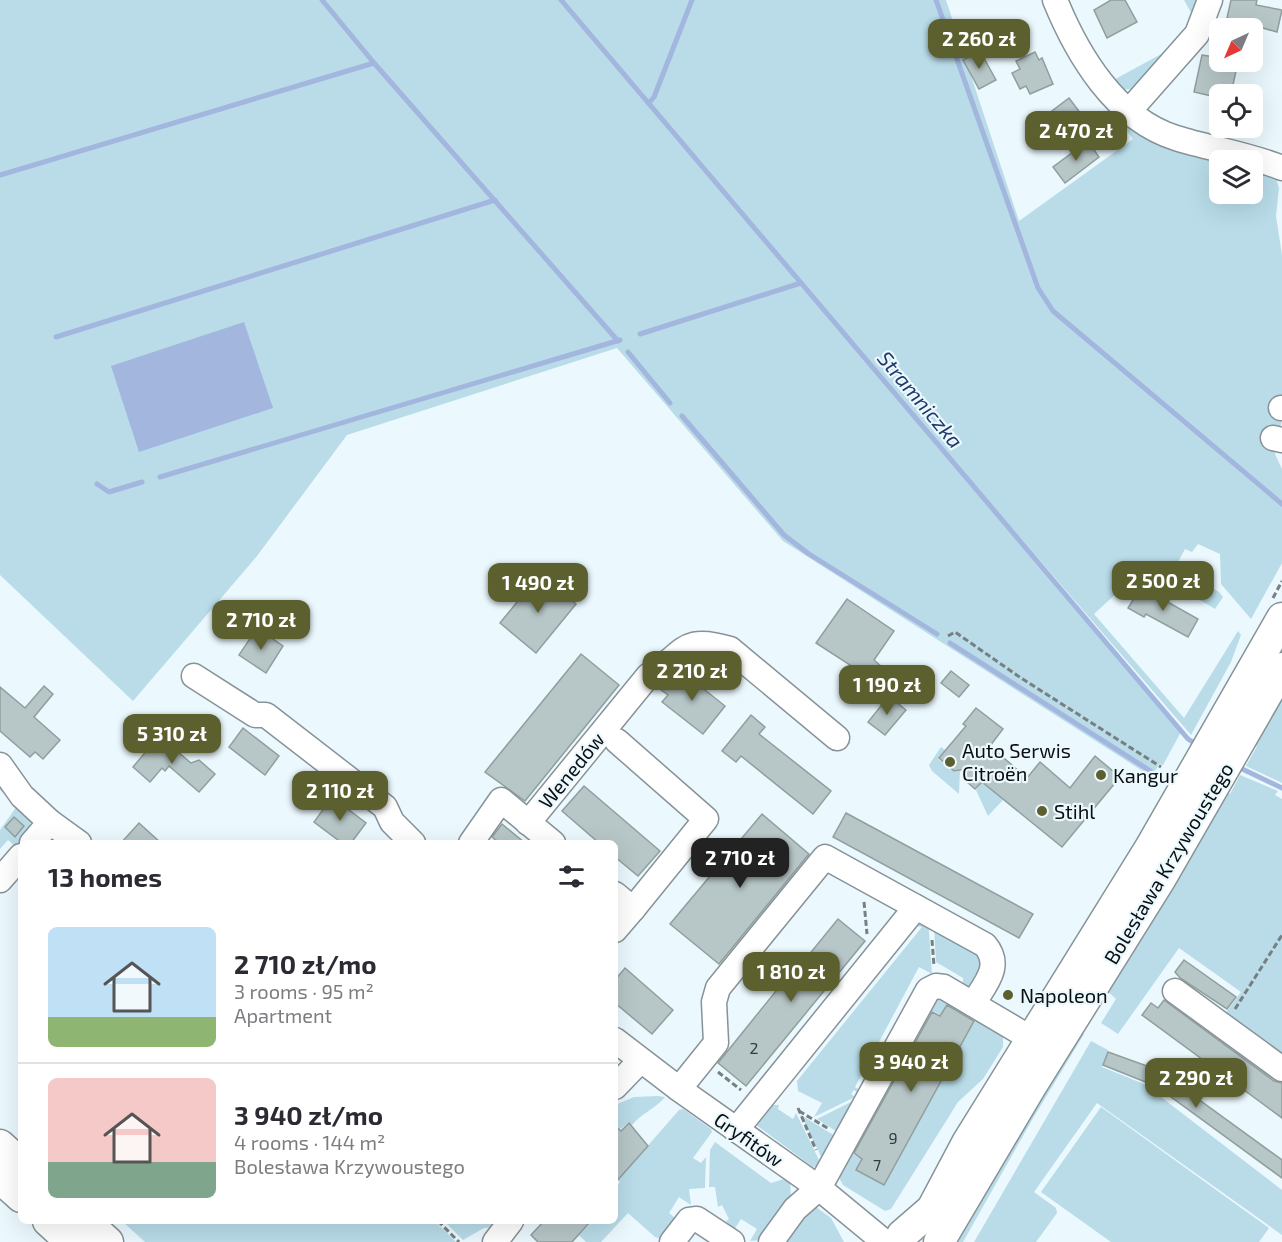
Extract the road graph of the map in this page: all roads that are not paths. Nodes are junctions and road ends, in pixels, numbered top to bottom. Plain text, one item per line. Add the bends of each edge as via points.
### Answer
1 (1054, 0) edge
2 (1210, 0) edge
3 (1130, 110) junction
4 (1282, 168) edge
5 (1282, 618) edge
6 (1282, 668) edge
7 (194, 676) dead end
8 (837, 738) dead end
9 (617, 741) dead end
10 (1217, 756) junction
11 (0, 765) edge
12 (50, 822) junction
13 (528, 823) junction
14 (35, 840) edge
15 (75, 840) edge
16 (410, 840) edge
17 (473, 840) edge
18 (549, 840) edge
19 (18, 859) edge
20 (0, 880) edge
21 (624, 901) edge
22 (923, 911) junction
23 (618, 920) edge
24 (1175, 991) dead end
25 (973, 1004) junction
26 (1032, 1039) junction
27 (618, 1043) edge
28 (640, 1061) junction
29 (1282, 1069) edge
30 (618, 1084) edge
31 (679, 1089) junction
32 (736, 1130) junction
33 (0, 1145) edge
34 (18, 1161) edge
35 (0, 1178) edge
36 (823, 1181) junction
37 (18, 1194) edge
38 (51, 1224) edge
39 (88, 1224) edge
40 (509, 1224) edge
41 (896, 1240) edge
42 (71, 1242) edge
43 (108, 1242) edge
44 (495, 1242) edge
45 (672, 1242) edge
46 (732, 1242) edge
47 (771, 1242) edge
48 (939, 1242) edge

1 - 3 street via 1083,59 1100,83
2 - 3 street via 1197,34
3 - 4 street via 1170,136
5 - 10 main road, Bolesława Krzywoustego
6 - 10 main road, Bolesława Krzywoustego
7 - 16 street via 255,715 258,725 324,768 377,818 392,822
8 - 13 street, Wenedów via 730,649 692,643 648,676
9 - 21 street via 706,819
10 - 26 main road, Bolesława Krzywoustego
10 - 48 main road, Bolesława Krzywoustego via 1161,878
11 - 12 street via 22,796
12 - 14 street
12 - 15 street
13 - 17 street, Wenedów via 501,800
13 - 18 street, Wenedów
19 - 20 street
21 - 23 street
22 - 25 street via 992,952 994,968
22 - 31 street via 825,857 718,988 714,1002 716,1043
22 - 32 street via 871,964
24 - 29 street
25 - 26 street
25 - 36 street via 944,987 928,990
26 - 41 main road, Bolesława Krzywoustego via 967,1143 932,1209
27 - 28 street, Gryfitów
28 - 30 street
28 - 31 street, Gryfitów
31 - 32 street, Gryfitów
32 - 36 street, Gryfitów
33 - 34 main road
35 - 37 main road
36 - 41 street, Gryfitów
36 - 47 street via 795,1209
38 - 42 main road
39 - 43 main road
40 - 44 street
45 - 46 street via 689,1220 697,1219

